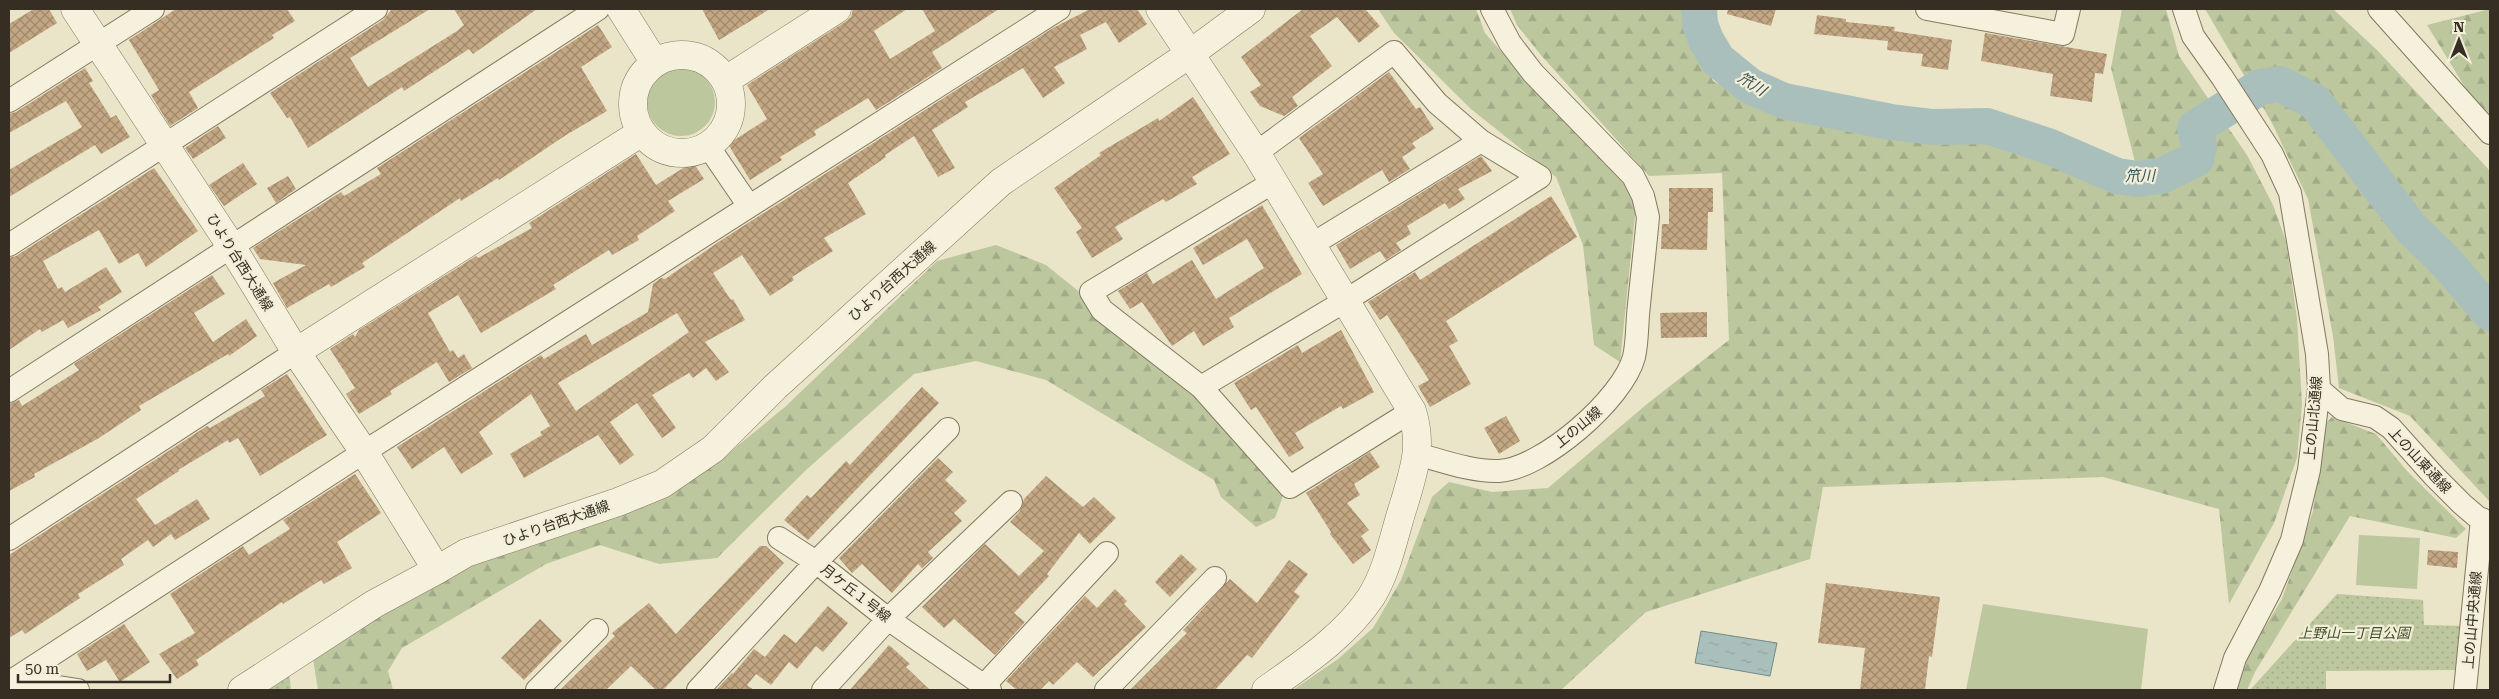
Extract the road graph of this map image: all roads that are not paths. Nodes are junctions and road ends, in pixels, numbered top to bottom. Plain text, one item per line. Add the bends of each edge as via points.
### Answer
1 (75, 9) edge
2 (153, 9) edge
3 (376, 9) edge
4 (598, 9) edge
5 (621, 9) edge
6 (837, 9) edge
7 (1059, 9) edge
8 (1160, 9) edge
9 (1251, 9) edge
10 (1492, 9) edge
11 (1927, 9) edge
12 (2069, 9) edge
13 (2184, 9) edge
14 (2379, 9) edge
15 (98, 44) junction
16 (1191, 53) junction
17 (655, 63) junction
18 (726, 80) junction
19 (9, 101) edge
20 (642, 132) junction
21 (2490, 133) edge
22 (1481, 141) junction
23 (164, 144) junction
24 (708, 146) junction
25 (1256, 153) junction
26 (1272, 183) junction
27 (749, 206) junction
28 (9, 245) edge
29 (1311, 245) junction
30 (231, 246) junction
31 (1345, 301) junction
32 (296, 352) junction
33 (1201, 387) junction
34 (2319, 389) junction
35 (9, 391) edge
36 (1412, 411) junction
37 (948, 429) dead end
38 (364, 452) junction
39 (1417, 454) junction
40 (1011, 502) dead end
41 (2486, 523) edge
42 (779, 538) dead end
43 (9, 539) edge
44 (1108, 553) dead end
45 (816, 562) junction
46 (437, 570) junction
47 (1215, 578) dead end
48 (888, 619) junction
49 (597, 630) dead end
50 (11, 682) edge
51 (984, 689) edge
52 (78, 690) edge
53 (242, 690) edge
54 (537, 690) edge
55 (698, 690) edge
56 (823, 690) edge
57 (1106, 690) edge
58 (1266, 690) edge
59 (2225, 690) edge
60 (2465, 690) edge

1 - 15 street, ひより台西大通線
2 - 15 street
3 - 23 street
4 - 30 street
5 - 17 street
6 - 18 street
7 - 27 street
8 - 16 street
9 - 16 street, ひより台西大通線
10 - 39 street, 上の山線 via 1510,43 1533,73 1633,176 1643,196 1648,217 1634,357 1623,381 1602,409 1553,448 1526,463 1501,471 1482,470
11 - 12 street via 2064,34
13 - 34 street, 上の山北通線 via 2193,36 2272,154 2290,193 2317,354
14 - 21 street
15 - 19 street
15 - 23 street, ひより台西大通線
16 - 25 street
16 - 46 street, ひより台西大通線 via 1001,182 775,387 713,449 662,484 466,553
17 - 18 street via 684,55 701,58
17 - 20 street via 642,76 633,103 635,118
18 - 24 street via 731,94 731,110 719,137
20 - 24 street via 665,150 686,152
20 - 32 street
22 - 25 street via 1437,103 1394,52
22 - 29 street
22 - 31 street via 1540,177
23 - 28 street
23 - 30 street, ひより台西大通線
24 - 27 street
25 - 26 street
26 - 29 street
26 - 33 street via 1091,292 1102,310
27 - 38 street
29 - 31 street
30 - 32 street, ひより台西大通線
30 - 35 street
31 - 33 street
31 - 36 street
32 - 38 street, ひより台西大通線
32 - 43 street
33 - 36 street via 1290,487
34 - 41 street, 上の山東通線 via 2342,409 2375,417 2391,428 2434,476
34 - 59 street, 上の山北通線 via 2308,470 2292,540 2235,658
36 - 39 street via 1418,430
37 - 45 street
38 - 46 street, ひより台西大通線
38 - 50 street
39 - 58 street via 1384,569 1371,596 1350,622 1311,658
40 - 48 street
41 - 60 street, 上の山中央通線
42 - 45 street
44 - 51 street
45 - 48 street, 月ケ丘１号線
45 - 55 street, 月ケ丘１号線
46 - 53 street via 374,604
47 - 57 street
48 - 51 street, 月ケ丘１号線
48 - 56 street
49 - 54 street
50 - 52 street

